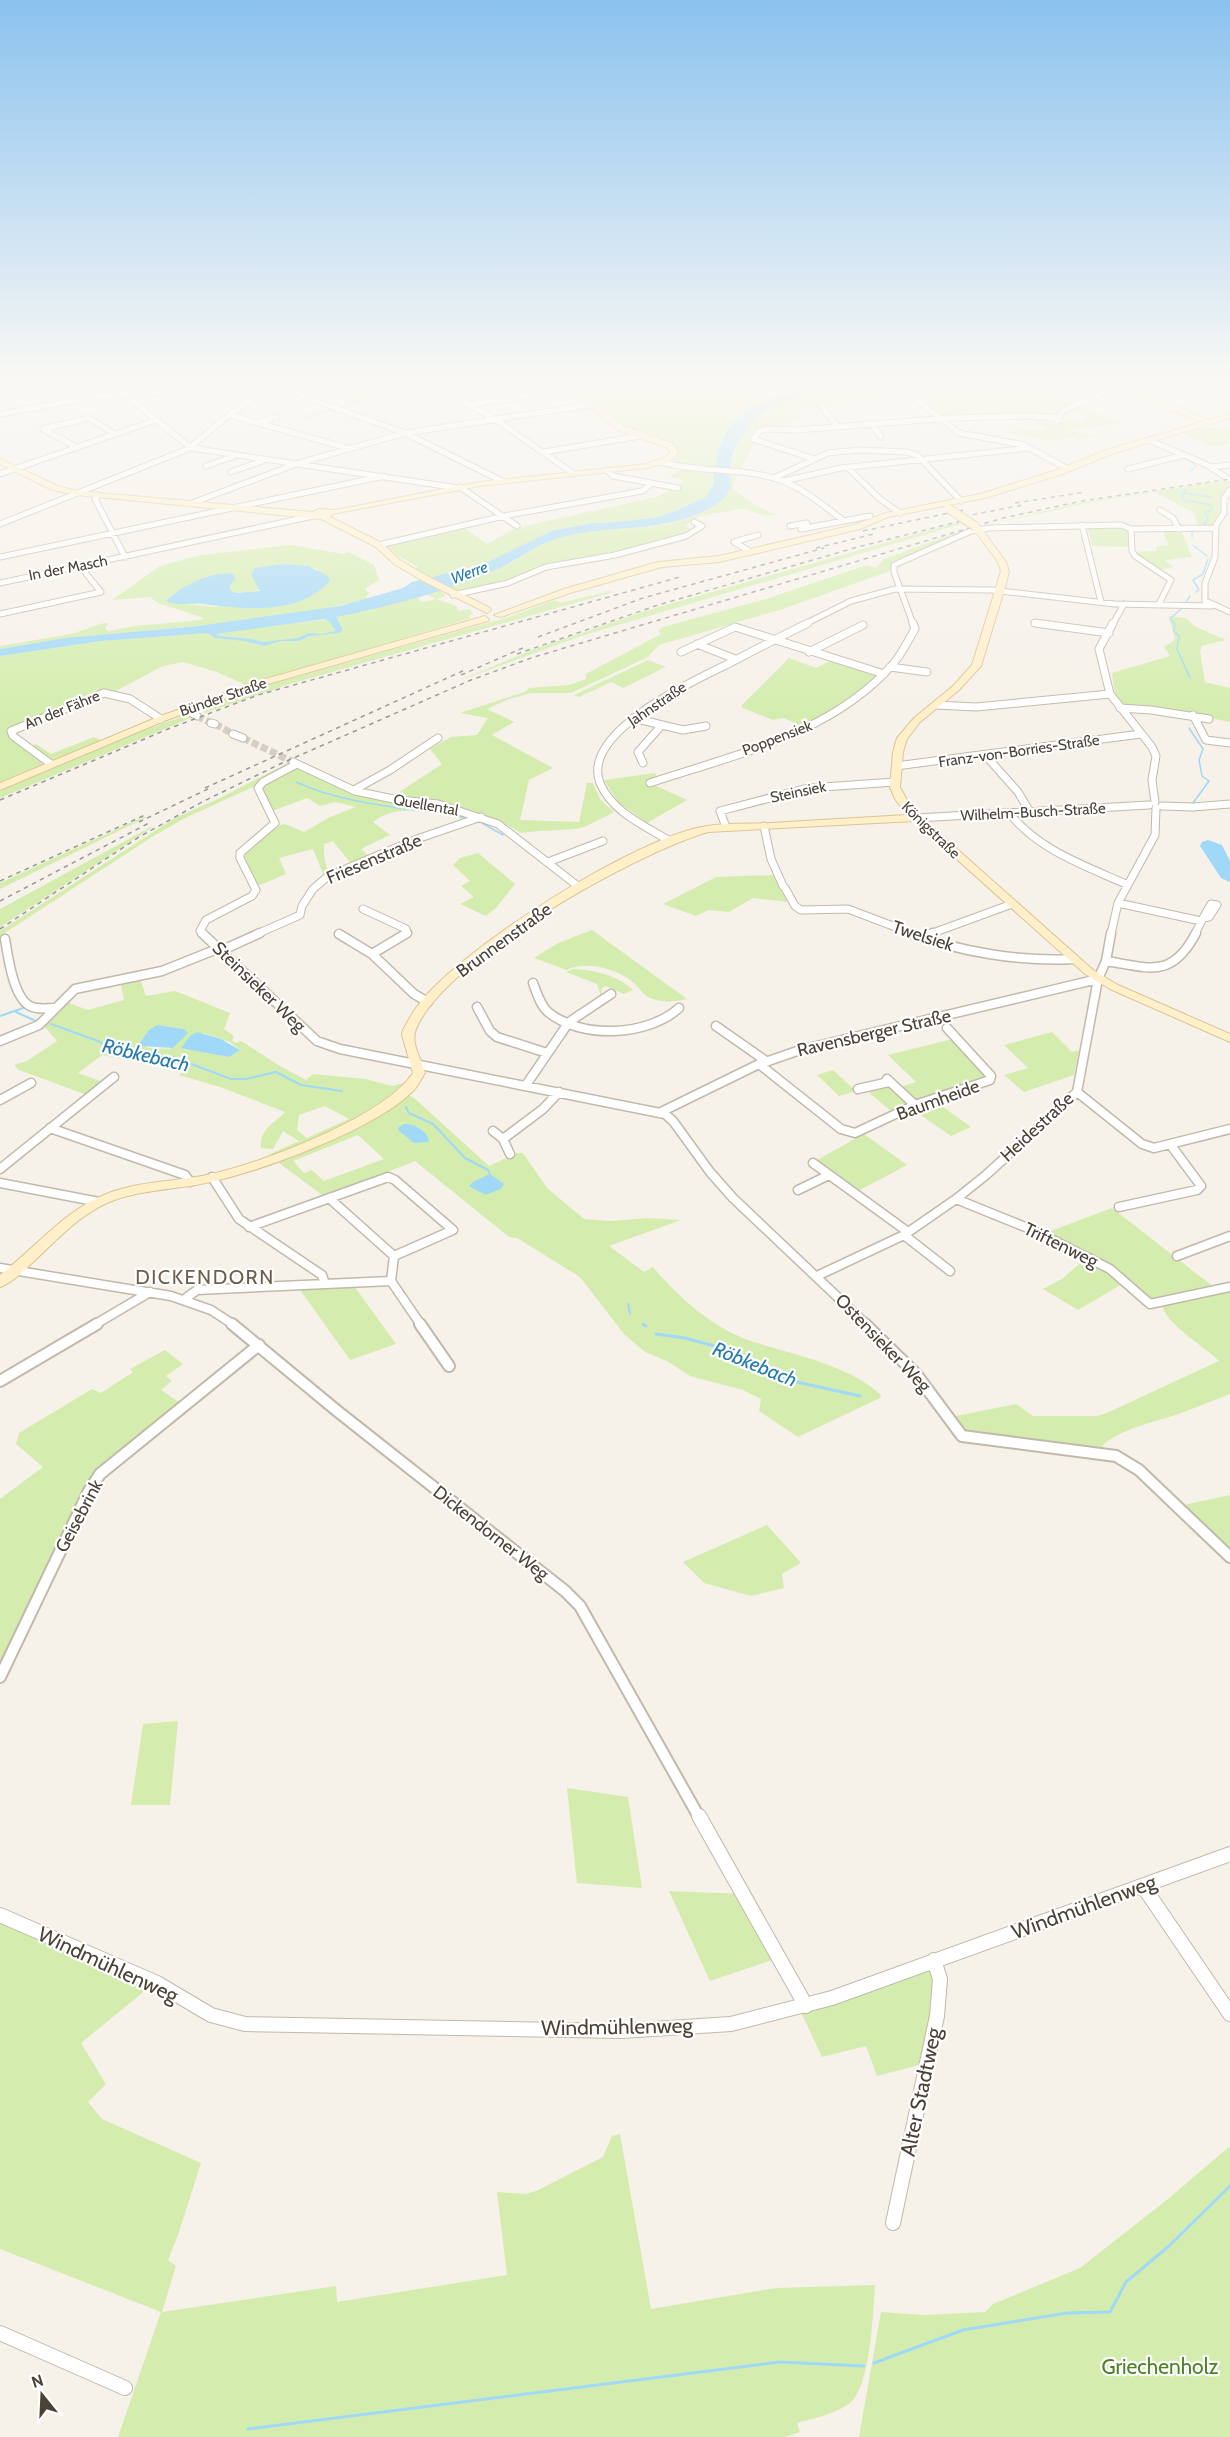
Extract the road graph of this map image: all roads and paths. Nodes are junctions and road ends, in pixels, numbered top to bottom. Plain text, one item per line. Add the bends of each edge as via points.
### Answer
1 (71, 492) edge
2 (80, 492) edge
3 (222, 492) edge
4 (309, 492) edge
5 (437, 492) edge
6 (466, 492) edge
7 (633, 492) edge
8 (801, 492) edge
9 (873, 492) edge
10 (952, 492) edge
11 (991, 492) edge
12 (1229, 492) edge
13 (77, 493) junction
14 (98, 495) junction
15 (961, 501) junction
16 (192, 503) junction
17 (236, 507) junction
18 (945, 507) junction
19 (1160, 510) dead end
20 (900, 513) junction
21 (312, 515) junction
22 (326, 515) junction
23 (504, 516) junction
24 (870, 516) dead end
25 (844, 521) junction
26 (694, 522) dead end
27 (0, 524) edge
28 (830, 524) junction
29 (517, 525) dead end
30 (1082, 525) junction
31 (978, 528) junction
32 (1216, 528) junction
33 (801, 529) junction
34 (1131, 529) junction
35 (1179, 529) junction
36 (112, 534) junction
37 (758, 535) dead end
38 (812, 537) junction
39 (379, 545) junction
40 (751, 552) junction
41 (125, 556) junction
42 (0, 557) edge
43 (80, 567) junction
44 (0, 583) edge
45 (902, 589) junction
46 (1000, 590) junction
47 (455, 596) junction
48 (1101, 602) junction
49 (1124, 604) junction
50 (1159, 604) junction
51 (1206, 604) junction
52 (1230, 612) edge
53 (487, 614) junction
54 (0, 615) edge
55 (1035, 623) dead end
56 (863, 625) dead end
57 (1109, 633) junction
58 (774, 640) junction
59 (697, 644) junction
60 (681, 652) dead end
61 (809, 652) junction
62 (735, 659) junction
63 (890, 668) junction
64 (927, 672) dead end
65 (884, 674) junction
66 (1110, 694) junction
67 (936, 705) junction
68 (1120, 708) junction
69 (186, 710) junction
70 (1193, 715) junction
71 (197, 716) tunnel mouth
72 (633, 718) junction
73 (161, 719) junction
74 (1209, 719) dead end
75 (661, 726) junction
76 (706, 726) dead end
77 (233, 734) tunnel mouth
78 (1141, 734) junction
79 (243, 738) tunnel mouth
80 (438, 738) dead end
81 (1230, 743) edge
82 (986, 756) junction
83 (294, 763) joint
84 (643, 763) dead end
85 (51, 764) junction
86 (896, 766) junction
87 (895, 782) junction
88 (650, 783) dead end
89 (0, 787) edge
90 (354, 790) junction
91 (1230, 804) edge
92 (1155, 805) junction
93 (1030, 812) junction
94 (1010, 814) junction
95 (481, 817) junction
96 (917, 818) junction
97 (764, 826) junction
98 (726, 827) junction
99 (603, 841) dead end
100 (670, 841) junction
101 (548, 862) junction
102 (1128, 885) junction
103 (579, 887) junction
104 (1118, 903) junction
105 (1012, 904) junction
106 (363, 909) dead end
107 (339, 934) dead end
108 (922, 938) junction
109 (5, 939) dead end
110 (220, 950) junction
111 (372, 954) junction
112 (1074, 959) junction
113 (1106, 961) junction
114 (1098, 979) junction
115 (533, 983) dead end
116 (611, 994) dead end
117 (428, 1002) junction
118 (477, 1007) dead end
119 (54, 1008) junction
120 (679, 1008) dead end
121 (569, 1022) junction
122 (716, 1026) dead end
123 (947, 1028) dead end
124 (1230, 1038) edge
125 (0, 1041) edge
126 (547, 1053) junction
127 (418, 1063) junction
128 (762, 1063) junction
129 (114, 1077) dead end
130 (31, 1083) dead end
131 (526, 1085) junction
132 (858, 1089) dead end
133 (559, 1092) junction
134 (1077, 1092) junction
135 (0, 1100) edge
136 (915, 1105) junction
137 (659, 1113) junction
138 (50, 1128) junction
139 (1230, 1129) edge
140 (493, 1131) dead end
141 (503, 1138) junction
142 (1170, 1144) junction
143 (510, 1154) dead end
144 (813, 1164) dead end
145 (0, 1169) edge
146 (829, 1175) junction
147 (212, 1177) junction
148 (190, 1182) junction
149 (0, 1183) edge
150 (798, 1190) dead end
151 (329, 1197) junction
152 (956, 1199) junction
153 (99, 1202) junction
154 (1119, 1207) dead end
155 (249, 1227) junction
156 (906, 1233) junction
157 (1230, 1236) edge
158 (394, 1256) junction
159 (1178, 1256) dead end
160 (0, 1268) edge
161 (15, 1271) junction
162 (950, 1271) dead end
163 (817, 1276) junction
164 (392, 1281) junction
165 (0, 1282) edge
166 (325, 1284) junction
167 (1230, 1287) edge
168 (150, 1292) junction
169 (186, 1298) junction
170 (259, 1345) junction
171 (449, 1366) dead end
172 (0, 1381) edge
173 (1230, 1557) edge
174 (0, 1677) edge
175 (1230, 1854) edge
176 (1143, 1886) junction
177 (0, 1915) edge
178 (934, 1960) junction
179 (806, 2006) junction
180 (1230, 2014) edge
181 (893, 2223) dead end
182 (0, 2333) edge
183 (125, 2388) dead end

1 - 13 main road
2 - 13 street
3 - 16 street
4 - 17 street
5 - 22 main road
6 - 23 street
7 - 23 street
8 - 25 street
9 - 20 street
10 - 15 street
11 - 15 main road
12 - 32 street
13 - 14 main road
13 - 27 street
14 - 16 main road
14 - 36 street via 95,499
15 - 18 main road
16 - 17 main road
17 - 21 main road
17 - 36 street
18 - 20 main road
18 - 31 main road, Königstraße, bridge
19 - 35 street via 1173,518
20 - 38 main road
21 - 22 main road via 319,511
21 - 41 street, In der Masch
22 - 39 main road
23 - 29 street
23 - 39 street
24 - 25 street
25 - 28 street
26 - 47 street via 702,526 686,536 615,555 546,567 508,583
28 - 33 street
28 - 33 street via 822,521 790,526
30 - 31 street
30 - 34 street via 1121,525
30 - 48 street
31 - 45 street, Poppensiek via 894,565
31 - 46 main road, Königstraße via 1005,571
32 - 35 street
32 - 51 street via 1213,566 1205,583
33 - 38 street
34 - 35 street
34 - 50 street via 1135,556 1170,580
36 - 41 street
36 - 42 street
37 - 40 street via 734,542
38 - 40 main road
39 - 47 main road via 397,562
40 - 53 main road, Bünder Straße via 712,561 661,564
41 - 43 street, In der Masch
43 - 44 street, In der Masch
43 - 54 street via 100,592
45 - 46 street, Jahnstraße
45 - 58 street, Jahnstraße via 868,594
45 - 63 street, Poppensiek via 915,629 904,652
46 - 48 street, Jahnstraße
46 - 67 main road, Königstraße via 976,666
47 - 53 main road
48 - 49 street, Jahnstraße
49 - 50 street, Jahnstraße
49 - 57 street
50 - 51 street, Jahnstraße
51 - 52 street, Jahnstraße
53 - 69 main road, Bünder Straße
55 - 57 street
56 - 61 street
57 - 66 street via 1099,649
58 - 59 street, Jahnstraße via 735,627
58 - 61 street
58 - 62 street, Jahnstraße
59 - 60 street, Jahnstraße
59 - 62 street
61 - 65 street
62 - 72 street, Jahnstraße via 660,698
63 - 64 street
63 - 65 street, Poppensiek
65 - 88 street, Poppensiek via 868,689 801,732
66 - 67 street via 976,707
66 - 68 street, Heidestraße
67 - 86 main road, Königstraße via 905,732
68 - 70 street
68 - 78 street, Heidestraße
69 - 71 street
69 - 73 main road, Bünder Straße
70 - 74 street
70 - 81 street via 1206,740
72 - 75 street
72 - 100 street, Jahnstraße via 602,750 598,778 620,809
73 - 85 main road, Bünder Straße
73 - 85 street, An der Fähre via 130,699 104,693 11,730 13,736
75 - 76 street via 683,730
75 - 84 street via 638,752
77 - 79 street
78 - 82 street, Franz-von-Borries-Straße
78 - 92 street, Heidestraße via 1156,756 1152,780
80 - 90 street
82 - 86 street, Franz-von-Borries-Straße
82 - 93 street
83 - 90 street, Quellental
83 - 110 street, Steinsieker Weg via 258,788 275,823 240,853 256,890 201,926 200,931
85 - 89 main road, Bünder Straße
86 - 87 main road, Königstraße
87 - 96 main road, Königstraße via 900,800
87 - 98 street, Steinsiek via 808,788 720,811
90 - 95 street, Quellental via 438,804
91 - 92 street, Wilhelm-Busch-Straße
92 - 93 street, Wilhelm-Busch-Straße
92 - 102 street, Heidestraße via 1156,837
93 - 94 street, Wilhelm-Busch-Straße
94 - 96 street, Wilhelm-Busch-Straße
94 - 102 street via 1018,827 1040,843
95 - 101 street, Quellental via 513,834
95 - 110 street, Friesenstraße via 327,877 313,889 300,915
96 - 97 main road, Brunnenstraße
96 - 105 main road, Königstraße
97 - 98 main road, Brunnenstraße
97 - 108 street, Twelsiek via 771,859 795,906 801,910 849,909
98 - 100 main road, Brunnenstraße via 690,832
99 - 101 street
100 - 103 main road, Brunnenstraße
101 - 103 street, Quellental
102 - 104 street, Heidestraße
103 - 117 main road, Brunnenstraße via 466,963
104 - 113 street, Heidestraße
104 - 113 street via 1201,919 1175,962 1149,967
105 - 108 street
105 - 112 main road, Königstraße
106 - 111 street via 406,929 407,933
107 - 111 street
108 - 112 street, Twelsiek via 941,945 1025,958
109 - 119 street via 13,979 26,1002 35,1007
110 - 119 street, Friesenstraße via 148,975 85,985
110 - 127 street, Steinsieker Weg via 317,1041
111 - 117 street via 414,994
112 - 114 main road, Königstraße
113 - 114 street, Heidestraße
114 - 124 main road, Königstraße
114 - 128 street, Ravensberger Straße via 800,1050
114 - 134 street, Heidestraße
115 - 121 street via 542,1006
116 - 121 street
117 - 127 main road, Brunnenstraße via 408,1034
118 - 126 street via 496,1037
119 - 125 street, Friesenstraße via 39,1025
120 - 121 street via 659,1023 627,1031
121 - 126 street
122 - 128 street
123 - 136 street, Baumheide via 991,1076 990,1080
126 - 131 street
127 - 131 street, Steinsieker Weg
127 - 147 main road via 419,1073 413,1086 381,1110 297,1149
128 - 136 street, Baumheide via 841,1129 855,1133
128 - 137 street, Ravensberger Straße
129 - 138 street
130 - 135 street
131 - 133 street, Steinsieker Weg
132 - 136 street via 888,1080
133 - 137 street, Steinsieker Weg
133 - 141 street
134 - 142 street via 1142,1144 1154,1148
134 - 152 street, Heidestraße
137 - 163 street, Ostensieker Weg via 673,1120 733,1198
138 - 145 street
138 - 148 street via 185,1175
139 - 142 street
140 - 141 street
141 - 143 street
142 - 154 street via 1201,1186
144 - 146 street
146 - 150 street
146 - 156 street
147 - 148 main road
147 - 155 street via 239,1219
148 - 153 main road
149 - 153 street
151 - 155 street
151 - 158 street
151 - 158 street via 388,1177 453,1230
152 - 156 street, Heidestraße
152 - 167 street, Triftenweg via 1110,1269 1150,1304
153 - 161 main road
155 - 166 street via 316,1270
156 - 162 street
156 - 163 street, Heidestraße
157 - 159 street
158 - 164 street
160 - 161 street, Dickendorner Weg
161 - 165 main road
161 - 168 street, Dickendorner Weg
163 - 173 street, Ostensieker Weg via 916,1374 962,1436 1116,1456 1139,1470
164 - 166 street
164 - 171 street
166 - 169 street via 197,1290
168 - 169 street, Dickendorner Weg
168 - 172 street
169 - 170 street, Dickendorner Weg via 206,1305
170 - 174 street, Geisebrink via 100,1474
170 - 179 street, Dickendorner Weg via 580,1606
175 - 176 street, Windmühlenweg
176 - 178 street, Windmühlenweg
176 - 180 street
177 - 179 street, Windmühlenweg via 157,1983 211,2015 244,2024 622,2031 731,2024
178 - 179 street, Windmühlenweg
178 - 181 street, Alter Stadtweg via 940,1979 937,2016
182 - 183 street

